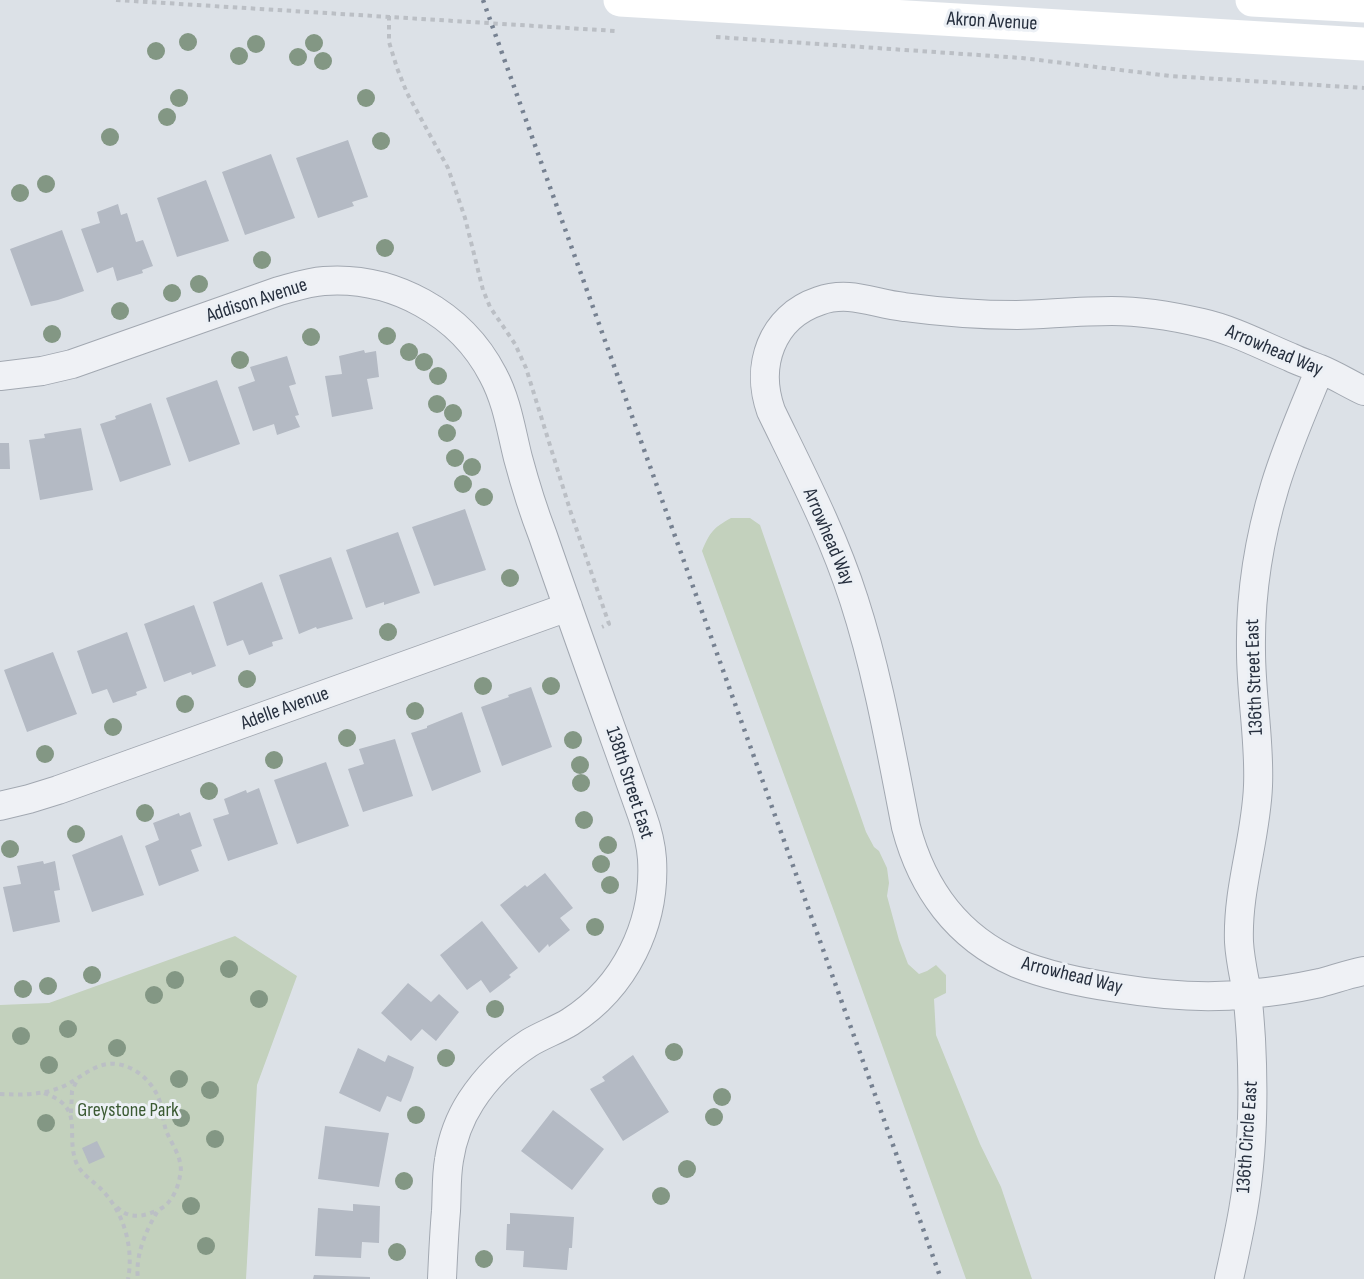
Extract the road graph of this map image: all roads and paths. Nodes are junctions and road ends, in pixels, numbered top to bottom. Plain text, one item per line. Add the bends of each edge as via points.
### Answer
1 (116, 0) edge
2 (1252, 0) edge
3 (1364, 6) edge
4 (620, 15) edge
5 (389, 16) junction
6 (714, 37) dead end
7 (1364, 44) edge
8 (1364, 88) edge
9 (1320, 369) junction
10 (0, 376) edge
11 (1364, 391) edge
12 (568, 608) junction
13 (608, 619) dead end
14 (0, 806) edge
15 (1364, 971) edge
16 (1247, 994) junction
17 (78, 1079) junction
18 (43, 1092) junction
19 (0, 1094) edge
20 (71, 1116) junction
21 (114, 1205) junction
22 (157, 1211) junction
23 (130, 1270) junction
24 (137, 1271) junction
25 (128, 1279) edge
26 (138, 1279) edge
27 (442, 1279) edge
28 (1229, 1279) edge

1 - 5 path
2 - 3 street
4 - 5 path
4 - 7 street, Akron Avenue
5 - 13 path via 389,42 397,68 448,168 490,308 526,368
6 - 8 path via 1022,58 1170,76
9 - 11 street, Arrowhead Way
9 - 16 street, 136th Street East via 1274,487 1252,608 1258,784 1239,927
9 - 16 street, Arrowhead Way via 1233,332 1143,312 976,315 845,296 819,301 795,314 770,346 764,372 766,399 818,509 854,598 879,690 906,827 931,890 960,925 996,953 1051,975 1135,991
10 - 12 street, Addison Avenue via 72,364 302,285 324,281 369,283 412,297 451,322 482,356 493,375
12 - 14 street, Adelle Avenue via 57,790
12 - 27 street, 138th Street East via 648,836 652,857 651,900 639,942 603,996 568,1023 513,1054 471,1102 448,1161
15 - 16 street, Arrowhead Way via 1289,989
16 - 28 street, 136th Circle East via 1252,1124 1243,1210
17 - 18 path
17 - 20 path via 72,1091
17 - 22 path via 100,1066 120,1065 139,1072 154,1088 182,1173 175,1192
18 - 19 path
18 - 20 path via 66,1106
20 - 21 path via 76,1163
21 - 22 path via 123,1214 137,1217
21 - 23 path via 127,1236
22 - 24 path via 140,1251
23 - 24 path
23 - 25 path
24 - 26 path

